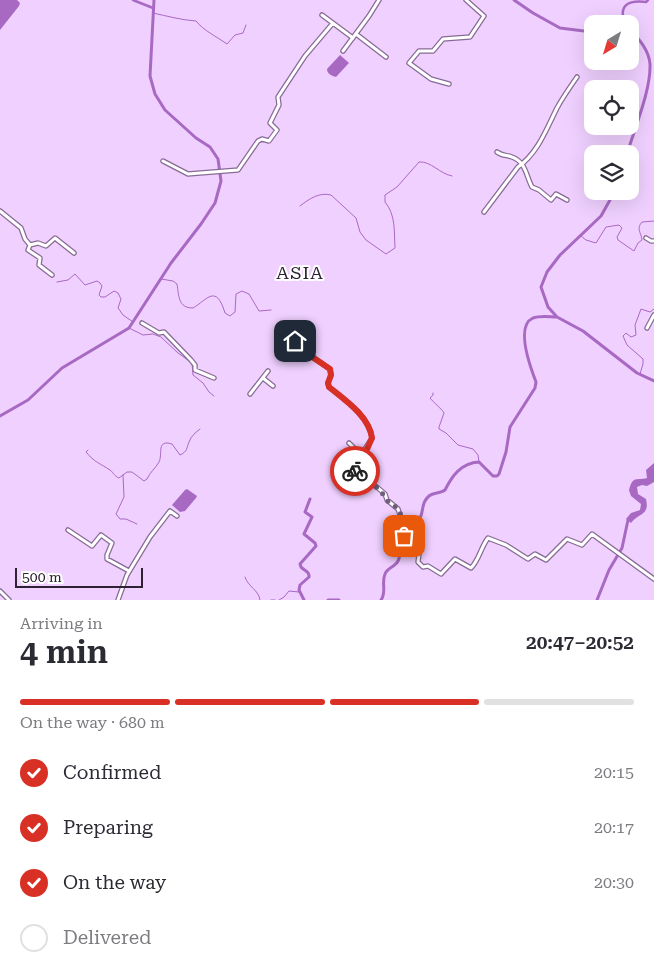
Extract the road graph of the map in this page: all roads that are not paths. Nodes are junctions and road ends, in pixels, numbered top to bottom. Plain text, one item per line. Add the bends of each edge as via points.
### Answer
1 (379, 0) edge
2 (466, 0) edge
3 (322, 15) dead end
4 (332, 22) junction
5 (356, 34) junction
6 (353, 38) junction
7 (343, 51) dead end
8 (386, 57) dead end
9 (577, 77) dead end
10 (449, 84) dead end
11 (497, 152) dead end
12 (163, 161) dead end
13 (522, 164) junction
14 (567, 200) dead end
15 (0, 211) edge
16 (484, 212) dead end
17 (646, 238) dead end
18 (654, 241) edge
19 (30, 244) junction
20 (74, 254) dead end
21 (52, 275) dead end
22 (654, 315) edge
23 (142, 323) dead end
24 (647, 328) dead end
25 (295, 341) dead end
26 (268, 371) dead end
27 (214, 378) dead end
28 (263, 378) junction
29 (272, 386) dead end
30 (250, 394) dead end
31 (349, 443) dead end
32 (361, 455) junction
33 (177, 516) dead end
34 (68, 530) dead end
35 (128, 572) junction
36 (654, 579) edge
37 (0, 591) edge
38 (9, 600) edge
39 (118, 600) edge

1 - 5 street
2 - 10 street via 484,16 470,37 443,39 433,51 419,51 409,62 431,79
3 - 4 street
4 - 6 street
4 - 12 street via 278,97 279,105 270,123 277,130 271,140 258,141 238,170 188,174
5 - 6 street
5 - 8 street
6 - 7 street
9 - 13 street via 561,100 545,134
11 - 13 street
13 - 14 street via 533,188 549,200 556,194
13 - 16 street
15 - 19 street via 21,228
17 - 18 street
19 - 20 street via 46,246 55,238
19 - 21 street via 28,250 40,258 39,265
22 - 24 street
23 - 27 street via 159,333 164,332 192,360 195,370
25 - 32 street via 302,350 330,369 329,387 367,423 372,438
26 - 28 street
28 - 29 street
28 - 30 street
31 - 32 street
32 - 36 street via 353,470 398,509 406,530 404,542 419,554 418,563 424,567 441,574 455,559 469,568 473,567 488,538 528,559 534,554 546,560 567,539 582,545 592,534
33 - 35 street via 170,511
34 - 35 street via 92,546 102,535 107,538 112,543 107,559
35 - 39 street
37 - 38 street

